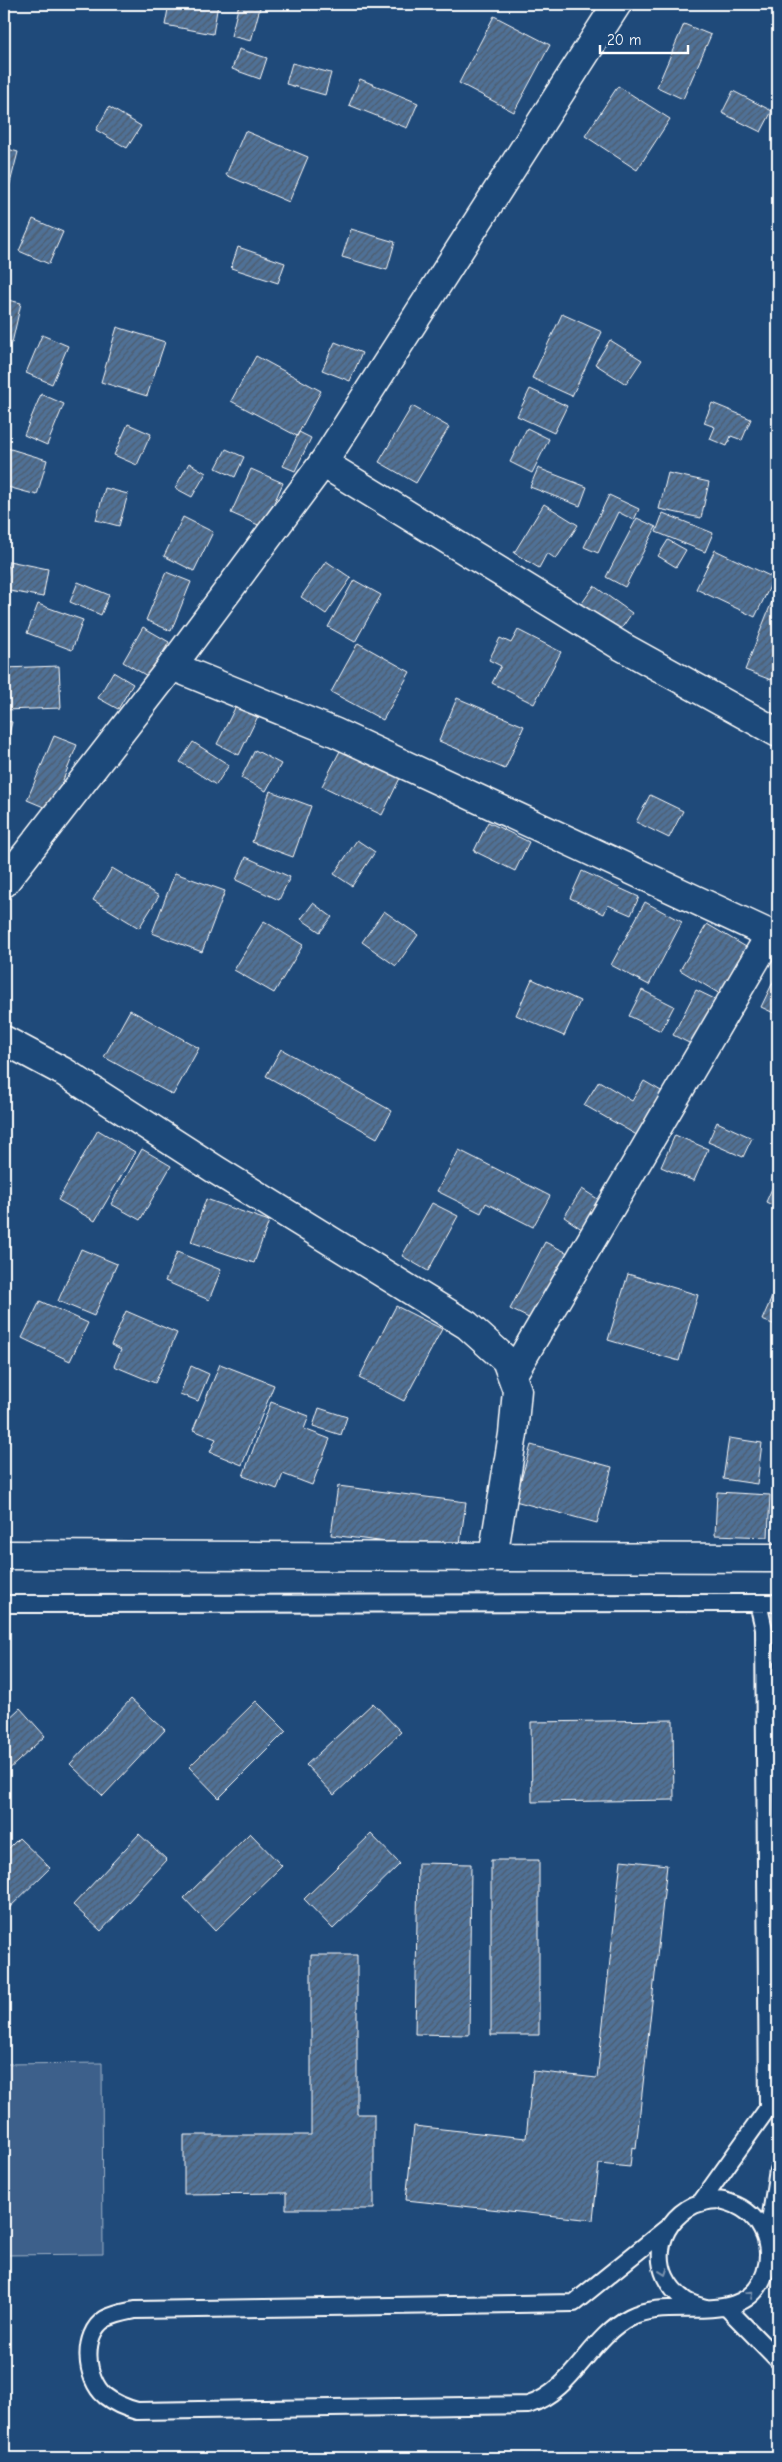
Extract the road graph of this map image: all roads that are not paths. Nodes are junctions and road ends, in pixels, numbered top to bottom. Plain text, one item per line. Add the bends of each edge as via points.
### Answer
1 (617, 4) edge
2 (323, 462) junction
3 (172, 666) junction
4 (778, 733) edge
5 (4, 883) edge
6 (774, 937) edge
7 (4, 1040) edge
8 (513, 1374) junction
9 (4, 1555) edge
10 (493, 1557) junction
11 (778, 1558) edge
12 (778, 1602) edge
13 (758, 1603) junction
14 (4, 1604) edge
15 (778, 2170) edge
16 (701, 2202) junction
17 (668, 2227) junction
18 (767, 2240) junction
19 (774, 2266) edge
20 (706, 2308) junction
21 (727, 2308) junction
22 (778, 2360) edge

1 - 2 street
2 - 3 street
2 - 4 street via 621,646
3 - 5 street
3 - 6 street via 334,732
6 - 8 street
7 - 8 street via 64,1072 216,1170 467,1324 506,1360
8 - 10 street via 517,1390 513,1434
9 - 10 street
10 - 11 street
12 - 13 lane
13 - 14 lane
13 - 16 lane via 764,1630 768,2108
15 - 18 lane
16 - 17 lane via 682,2211
16 - 18 lane via 722,2201 742,2208 758,2222
17 -> 20 lane via 661,2247 661,2268 670,2287 686,2301
17 - 20 lane via 574,2303 135,2310 113,2316 99,2325 92,2333 88,2362 96,2385 104,2395 137,2411 528,2405 554,2392 608,2334 631,2316 663,2309
18 - 19 lane
21 -> 19 lane via 747,2298
20 - 21 lane
21 - 22 lane

